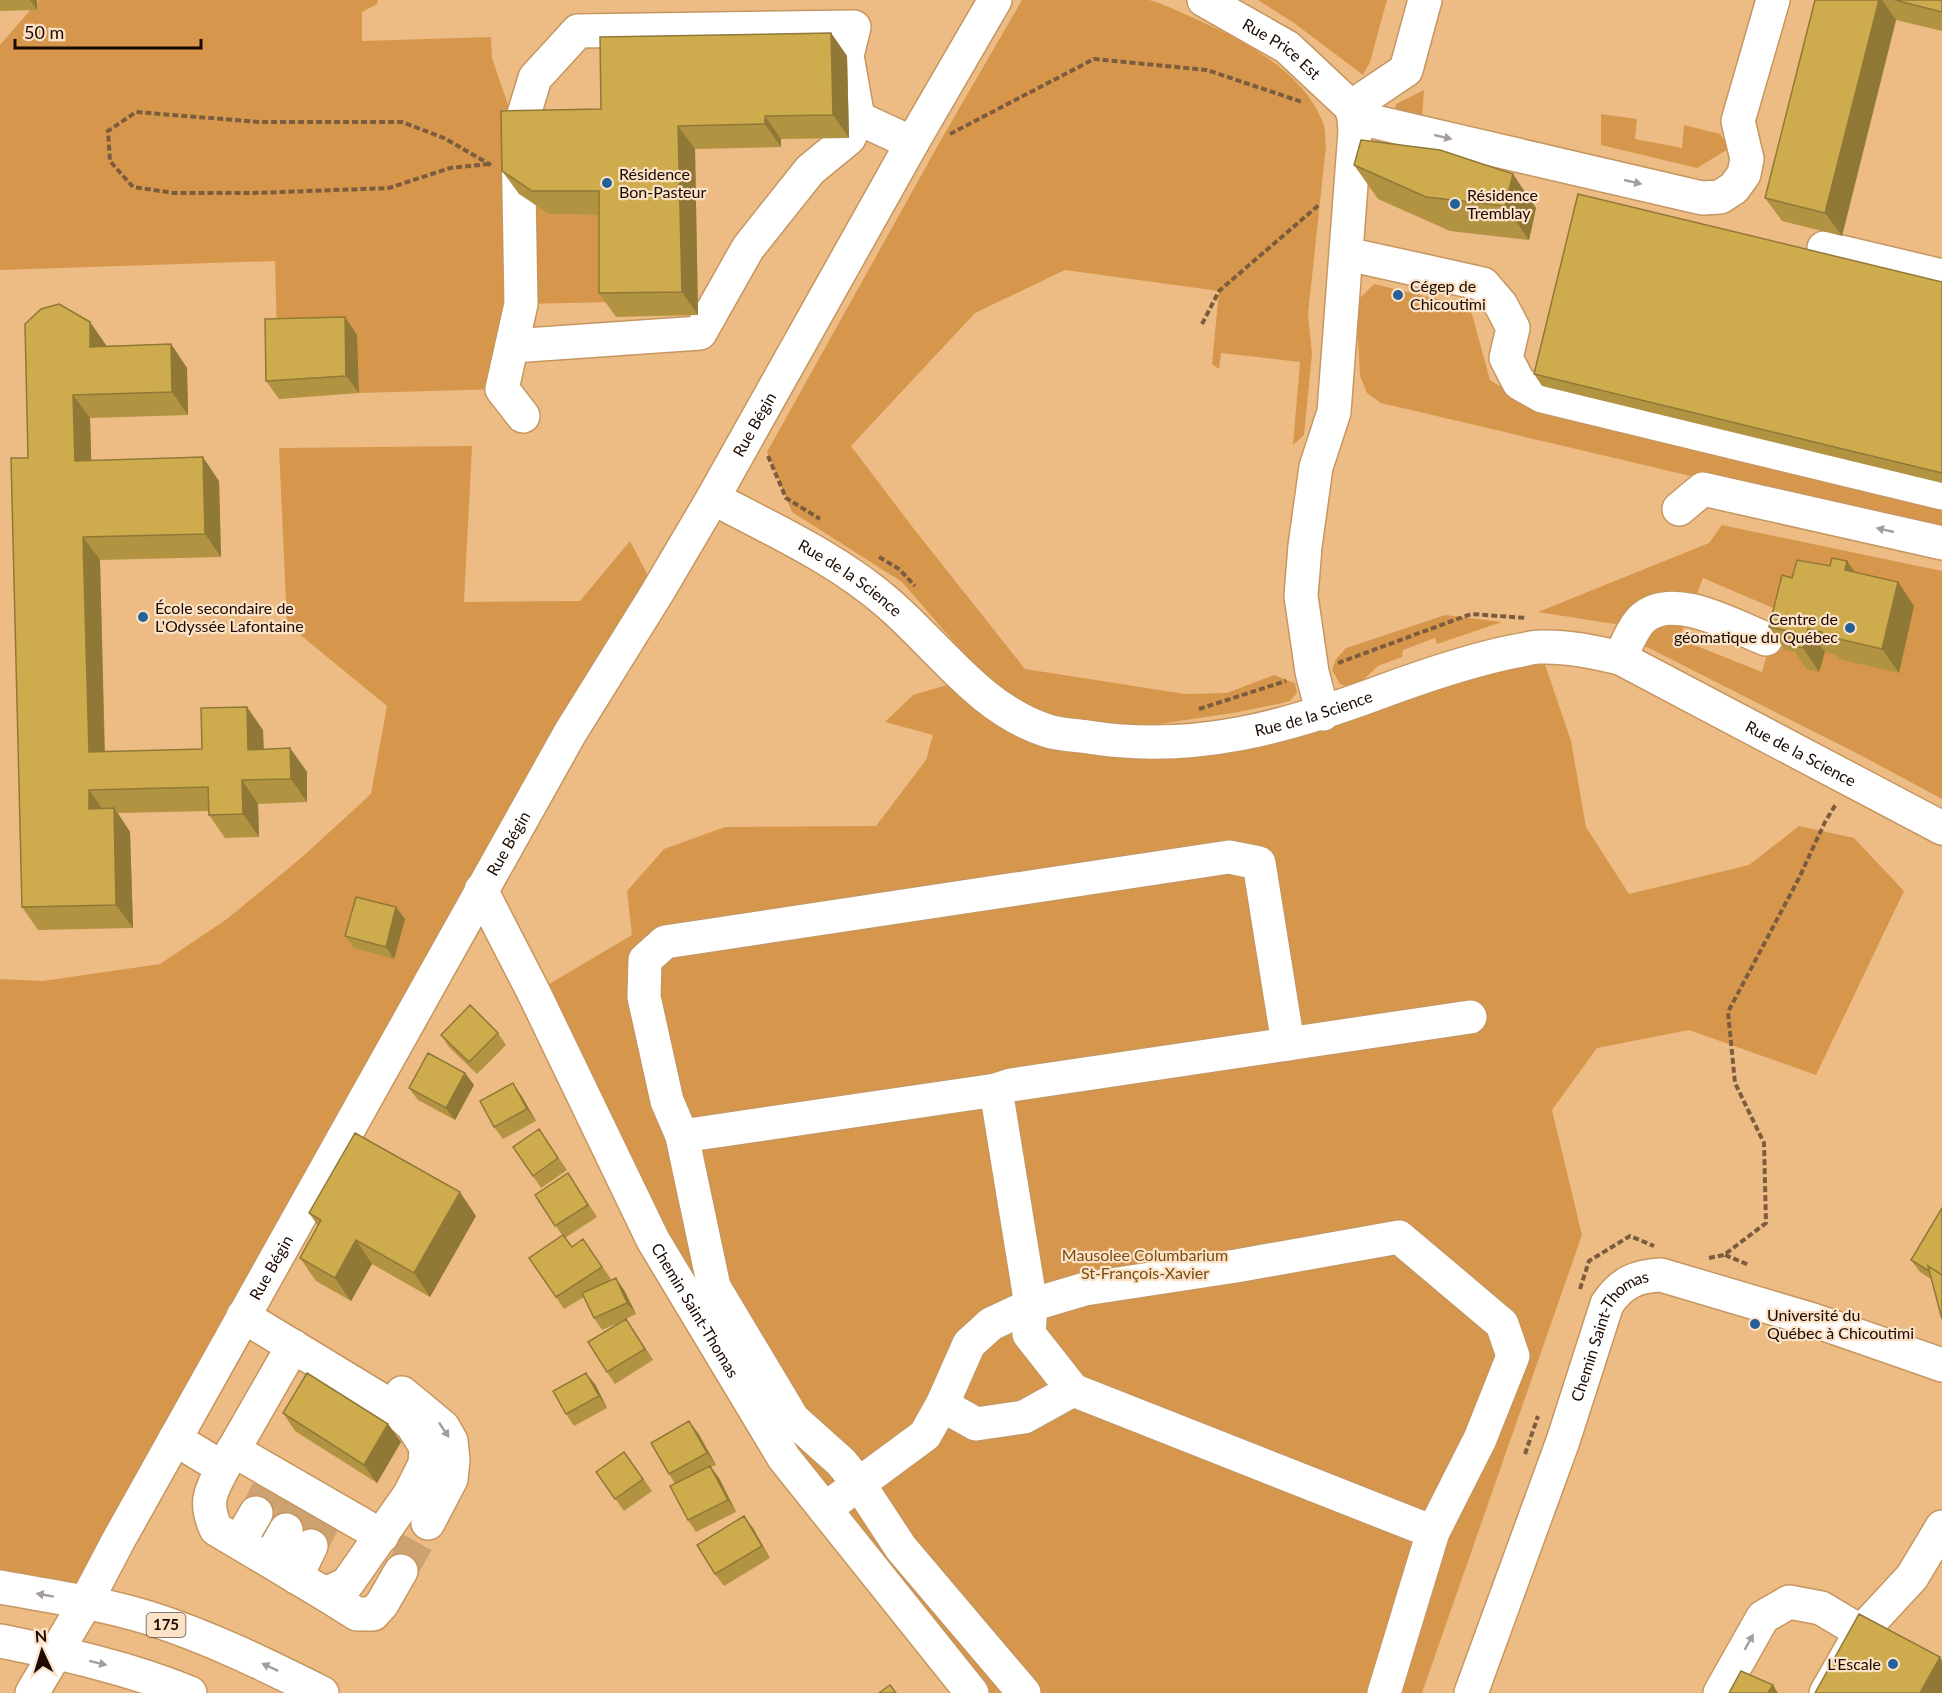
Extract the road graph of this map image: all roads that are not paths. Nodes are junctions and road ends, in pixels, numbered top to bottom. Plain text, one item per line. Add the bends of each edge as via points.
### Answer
1 (1204, 0) edge
2 (1425, 0) edge
3 (1773, 0) edge
4 (985, 7) edge
5 (1353, 112) junction
6 (858, 118) junction
7 (927, 140) junction
8 (1824, 248) dead end
9 (1347, 254) junction
10 (1942, 276) edge
11 (512, 346) junction
12 (523, 416) dead end
13 (1942, 493) edge
14 (713, 498) junction
15 (1679, 509) dead end
16 (1942, 543) edge
17 (1766, 639) dead end
18 (1620, 658) junction
19 (1323, 714) junction
20 (1942, 828) edge
21 (481, 890) junction
22 (1470, 1017) dead end
23 (1288, 1044) junction
24 (996, 1090) junction
25 (682, 1136) junction
26 (1031, 1305) junction
27 (243, 1316) junction
28 (299, 1350) junction
29 (1942, 1365) edge
30 (1073, 1390) junction
31 (942, 1405) junction
32 (175, 1439) junction
33 (228, 1459) junction
34 (859, 1484) junction
35 (267, 1492) junction
36 (825, 1509) junction
37 (309, 1517) junction
38 (428, 1523) tunnel mouth
39 (1942, 1527) edge
40 (1433, 1532) junction
41 (381, 1536) junction
42 (238, 1542) junction
43 (269, 1560) junction
44 (401, 1571) tunnel mouth
45 (296, 1577) junction
46 (0, 1587) edge
47 (325, 1594) junction
48 (86, 1602) junction
49 (1861, 1632) junction
50 (0, 1641) edge
51 (57, 1652) junction
52 (32, 1693) edge
53 (190, 1693) edge
54 (322, 1693) edge
55 (972, 1693) edge
56 (1024, 1693) edge
57 (1384, 1693) edge
58 (1471, 1693) edge
59 (1720, 1693) edge
60 (1826, 1693) edge

1 - 5 street, Rue Price Est via 1287,47
2 - 5 street via 1406,70
5 -> 3 street via 1386,124 1702,198 1720,197 1734,188 1744,174 1747,159 1738,121
4 - 7 street, Rue Bégin
5 - 9 street
6 - 7 street
6 - 11 street via 849,138 810,170 748,248 700,333
6 - 11 street via 847,56 854,27 579,31 535,78 504,168 521,304
7 - 14 street, Rue Bégin
8 - 10 street
9 - 13 street via 1483,284 1502,305 1513,328 1506,358 1519,383 1542,396
9 - 19 street via 1334,412 1316,467 1302,596 1311,672
11 - 12 street via 502,389
14 - 19 street, Rue de la Science via 829,560 888,603 968,682 1005,712 1048,731 1110,741 1176,742 1245,734
14 - 21 street, Rue Bégin via 570,732
16 -> 15 street via 1703,489
17 - 18 street via 1698,612 1666,608 1642,619
18 - 19 street, Rue de la Science via 1539,647 1456,667
18 - 20 street, Rue de la Science
21 - 27 street, Rue Bégin
21 - 36 street, Chemin Saint-Thomas via 653,1240 784,1458
22 - 23 street
23 - 24 street
23 - 25 street via 1259,863 1229,857 688,938 665,942 645,960 644,979 644,997 667,1101
24 - 25 street
24 - 26 street
25 - 34 street via 714,1287 793,1419 841,1462
26 - 30 street via 1029,1334
26 - 31 street via 991,1324 969,1344
26 - 40 street via 1085,1289 1399,1237 1502,1324 1513,1356 1480,1439
27 - 28 street
27 - 32 street, Rue Bégin
28 - 33 street
28 -> 38 street via 333,1353 367,1370 443,1426 451,1441 451,1479
28 - 41 street via 391,1406 412,1425 426,1447 425,1464 410,1494
29 - 58 street, Chemin Saint-Thomas via 1813,1320 1661,1275 1645,1275 1616,1290 1607,1304 1563,1442
30 - 31 street via 1024,1417 976,1424
30 - 40 street
31 - 34 street via 925,1435
32 - 33 street
32 - 48 street, Rue Bégin
33 - 35 street
33 - 42 street via 210,1494 209,1512 216,1529
34 - 36 street
34 - 56 street via 901,1548
35 - 37 street
35 - 42 street
36 - 55 street, Chemin Saint-Thomas
37 - 41 street
37 - 43 street
37 - 45 street
39 - 49 street via 1912,1577
40 - 57 street
41 - 47 street via 347,1584
42 - 43 street
43 - 45 street
44 - 47 street via 373,1614 357,1614
45 - 47 street
48 -> 46 street, 175
48 - 51 street, Rue Bégin
54 -> 48 street, 175 via 219,1644 148,1618
59 -> 49 street via 1763,1617 1789,1602 1821,1608
49 - 60 street
50 - 51 street
51 - 52 street, Rue Bégin
51 -> 53 street via 127,1670

